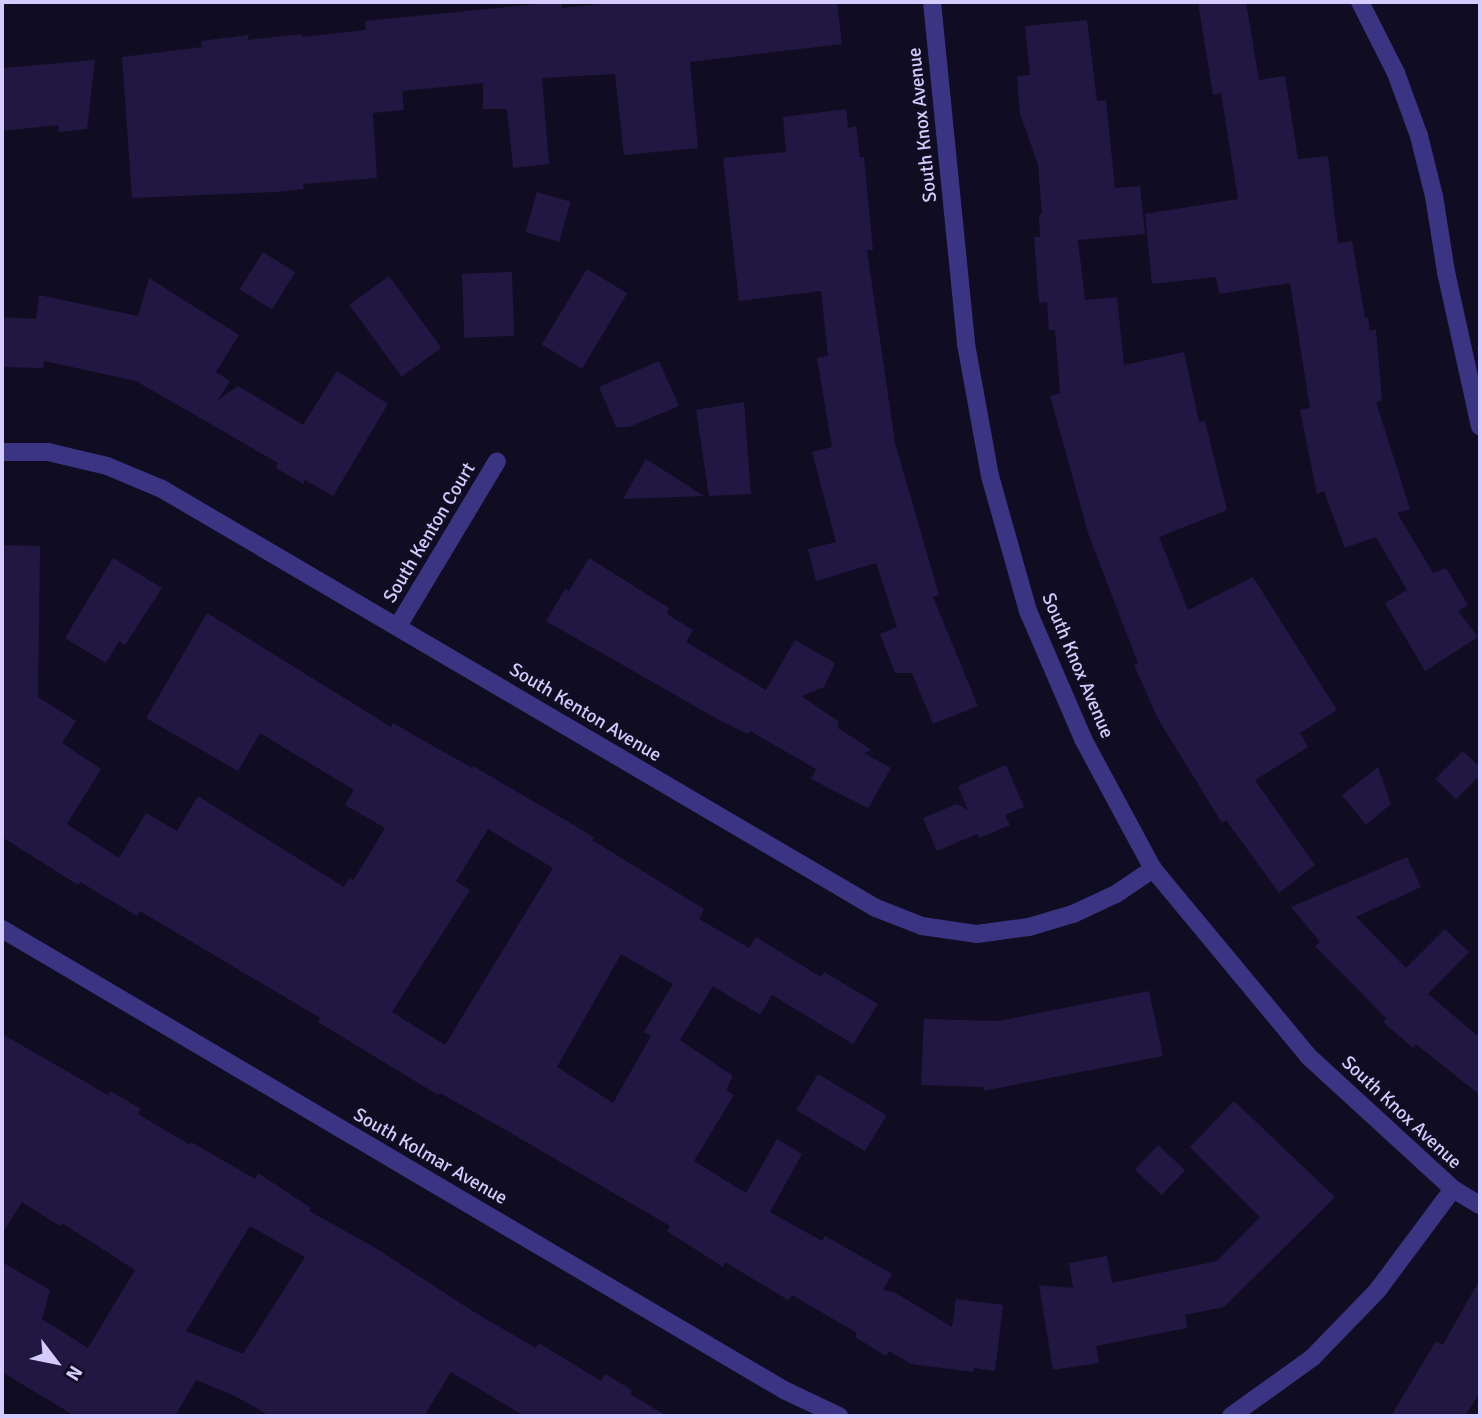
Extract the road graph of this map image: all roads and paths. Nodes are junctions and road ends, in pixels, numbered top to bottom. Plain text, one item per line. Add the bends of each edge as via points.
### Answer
1 (932, 2) edge
2 (1360, 2) edge
3 (1480, 426) edge
4 (2, 452) edge
5 (497, 461) dead end
6 (398, 626) junction
7 (1153, 869) junction
8 (2, 929) edge
9 (1453, 1189) junction
10 (1480, 1205) edge
11 (839, 1416) edge
12 (1231, 1416) edge

1 - 7 street, South Knox Avenue via 966,344 990,476 1028,611 1083,739
2 - 3 street via 1396,73 1419,136
4 - 6 street, South Kenton Avenue via 48,452 95,463 162,489
5 - 6 street, South Kenton Court
6 - 7 street, South Kenton Avenue via 876,908 922,926 977,934 1030,927 1116,894
7 - 9 street, South Knox Avenue via 1308,1056
8 - 11 street, South Kolmar Avenue via 784,1390
9 - 10 street, South Knox Avenue
9 - 12 street via 1377,1291 1312,1358

